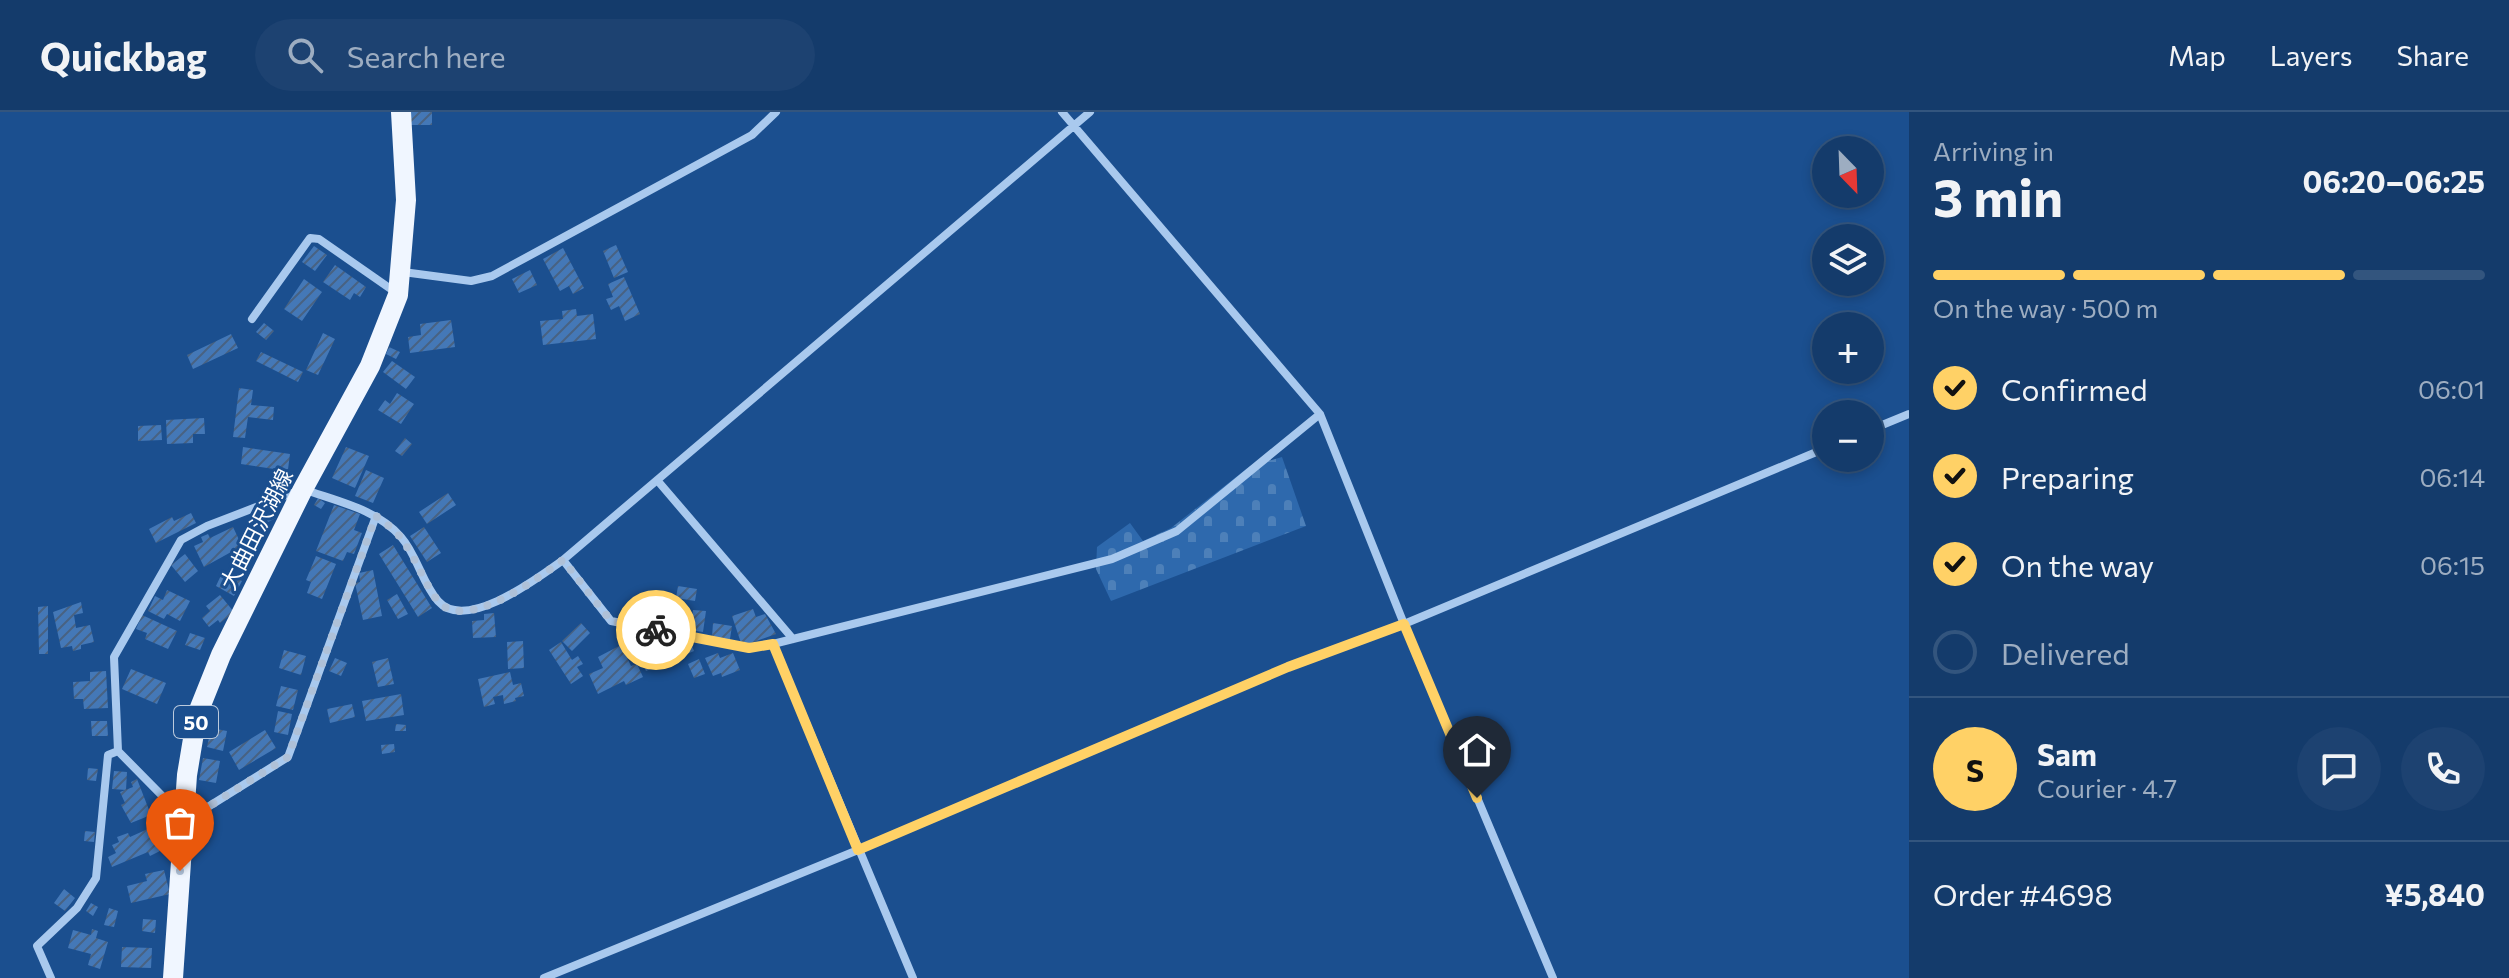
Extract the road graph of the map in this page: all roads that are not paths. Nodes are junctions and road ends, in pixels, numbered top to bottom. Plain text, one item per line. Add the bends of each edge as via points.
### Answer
1 (401, 112) edge
2 (776, 112) edge
3 (1062, 112) edge
4 (1090, 112) edge
5 (1074, 126) junction
6 (402, 271) junction
7 (398, 295) junction
8 (252, 319) dead end
9 (1320, 414) junction
10 (1909, 414) edge
11 (1884, 424) edge
12 (1812, 454) edge
13 (657, 480) junction
14 (303, 489) junction
15 (376, 516) junction
16 (563, 560) junction
17 (1404, 624) junction
18 (793, 639) junction
19 (773, 644) junction
20 (118, 751) junction
21 (184, 818) junction
22 (858, 850) junction
23 (1552, 976) edge
24 (51, 978) edge
25 (173, 978) edge
26 (544, 978) edge
27 (913, 978) edge
28 (1540, 978) edge

1 - 6 main road, 大曲田沢湖線 / 50 via 406,200
2 - 6 street via 752,135 492,276 471,281
3 - 5 street
4 - 5 street
5 - 9 street
5 - 13 street
6 - 7 main road, 大曲田沢湖線 / 50
7 - 8 street via 319,239 310,238
7 - 14 main road, 大曲田沢湖線 / 50 via 370,366
9 - 17 street
9 - 18 street via 1177,531 1112,559
10 - 11 street
12 - 17 street
13 - 16 street
13 - 18 street
14 - 15 street
14 - 20 street via 181,540 114,657
14 - 21 main road, 大曲田沢湖線 / 50 via 197,715
15 - 16 street via 402,538 439,602 452,611 512,596
15 - 21 street via 288,757
16 - 19 street via 611,621 749,648
17 - 22 street via 1288,667
17 - 23 street
18 - 19 street
19 - 22 street
20 - 21 street
20 - 24 street via 108,755 96,878 77,908 37,946
21 - 25 main road, 大曲田沢湖線 / 50
22 - 26 street
22 - 27 street
23 - 28 street

